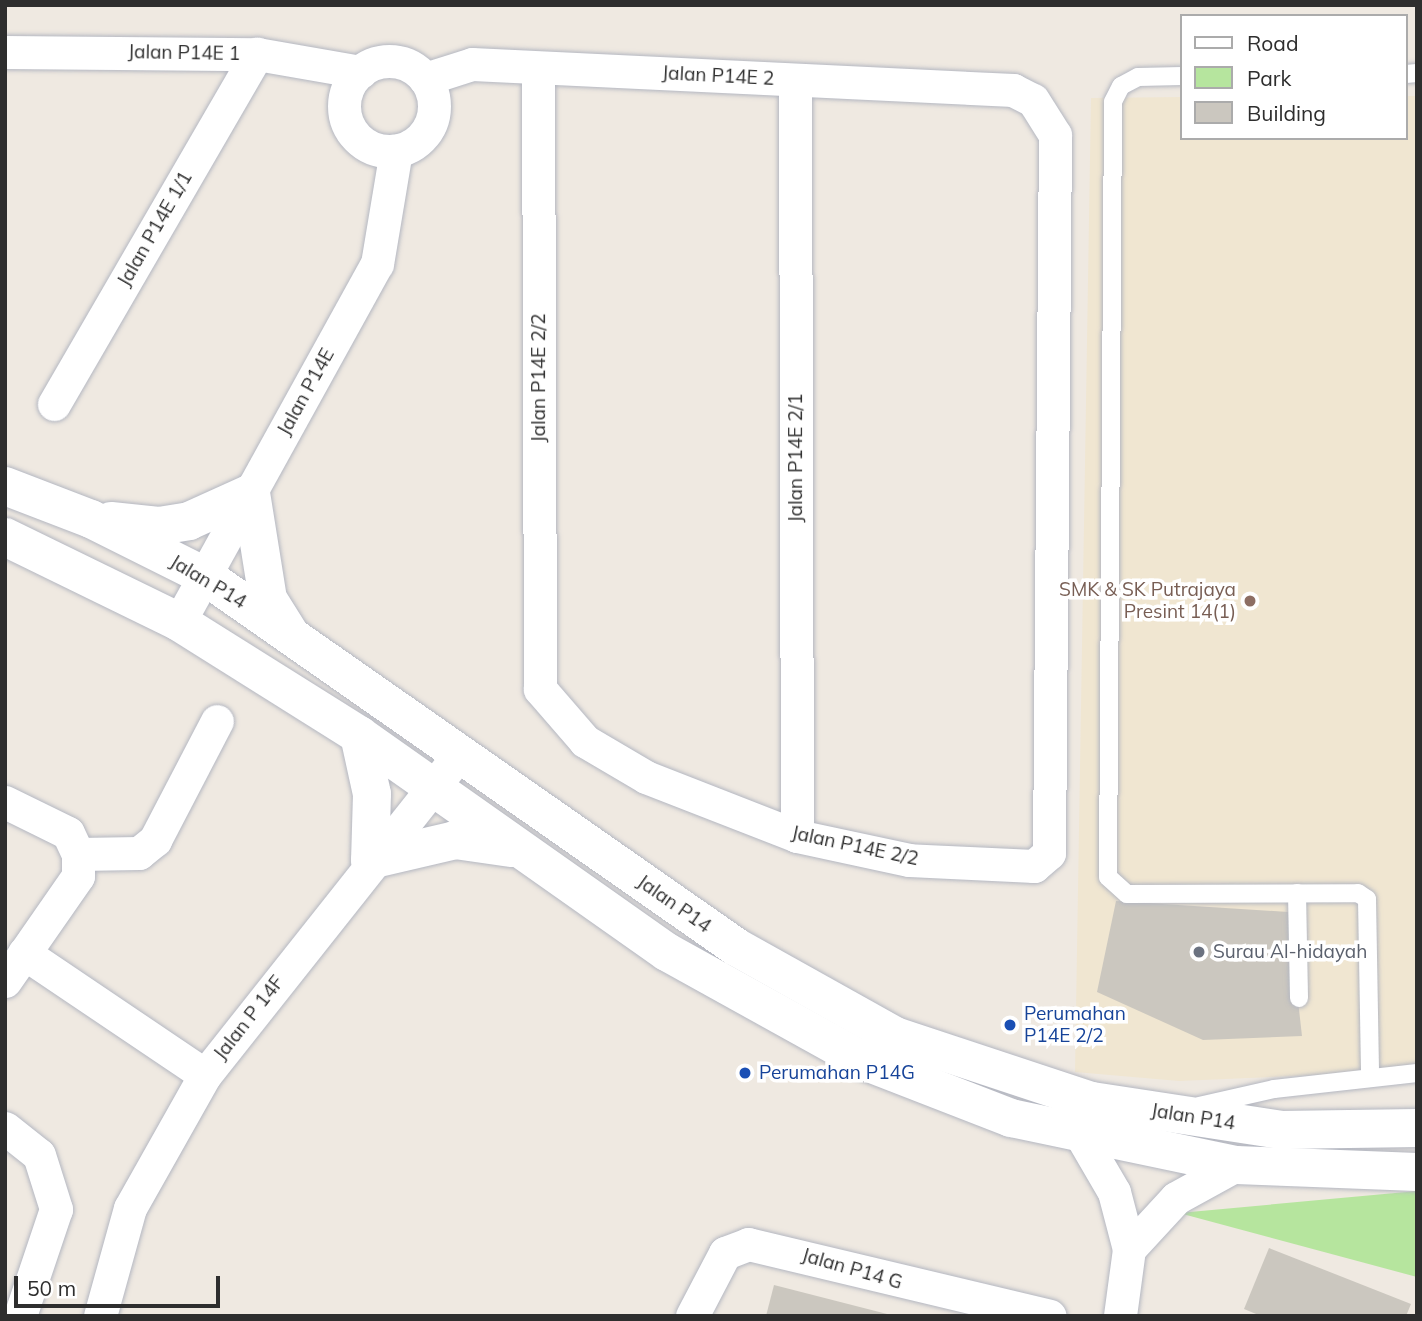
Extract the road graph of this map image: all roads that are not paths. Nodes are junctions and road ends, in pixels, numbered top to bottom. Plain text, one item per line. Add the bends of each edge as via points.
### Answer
1 (5, 52) edge
2 (257, 54) junction
3 (538, 68) junction
4 (360, 72) junction
5 (1180, 76) edge
6 (425, 79) junction
7 (796, 80) junction
8 (1013, 90) joint
9 (396, 150) junction
10 (54, 404) dead end
11 (5, 486) edge
12 (251, 493) junction
13 (92, 519) junction
14 (5, 537) edge
15 (205, 576) junction
16 (179, 622) junction
17 (293, 637) junction
18 (217, 721) dead end
19 (359, 735) junction
20 (459, 755) junction
21 (432, 788) junction
22 (5, 802) edge
23 (797, 836) junction
24 (521, 849) junction
25 (78, 855) junction
26 (370, 860) junction
27 (1297, 892) junction
28 (24, 953) junction
29 (5, 981) edge
30 (1299, 998) dead end
31 (1417, 1073) edge
32 (205, 1075) junction
33 (1370, 1077) junction
34 (1168, 1113) junction
35 (5, 1128) edge
36 (1417, 1128) edge
37 (1079, 1132) junction
38 (1236, 1165) junction
39 (1417, 1172) edge
40 (1129, 1249) junction
41 (20, 1316) edge
42 (100, 1316) edge
43 (692, 1316) edge
44 (1050, 1316) edge
45 (1120, 1316) edge

1 - 2 street, Jalan P14E 1
2 - 4 street, Jalan P14E 1
2 - 10 street, Jalan P14E 1/1
3 - 6 street, Jalan P14E 2 via 472,64
3 - 7 street, Jalan P14E 2
3 - 23 street, Jalan P14E 2/2 via 540,689 585,741 646,777
4 - 6 street via 394,61
4 - 9 street via 346,90 346,118 362,142
5 - 27 lane via 1138,77 1121,86 1113,103 1108,877 1128,894
6 - 9 street via 434,116 418,141
7 - 8 street, Jalan P14E 2
7 - 23 street, Jalan P14E 2/1
8 - 23 street, Jalan P14E 2/2 via 1033,100 1055,135 1049,853 1034,866 1006,867 909,860
9 - 12 street, Jalan P14E via 377,264
11 - 13 main road, Jalan P14
12 - 13 main road via 189,521 159,526
12 - 15 street, Jalan P14E
12 - 17 main road via 268,599
13 - 15 main road, Jalan P14
14 - 16 main road, Jalan P14
15 - 16 street, Jalan P14E
15 - 17 main road, Jalan P14
16 - 19 main road, Jalan P14
17 - 20 main road, Jalan P14
18 - 25 street via 155,840 139,853
19 - 21 main road, Jalan P14
19 - 26 main road via 372,794
20 - 21 street, Jalan P 14F
20 - 34 main road, Jalan P14 via 736,947 895,1036 1093,1101
21 - 24 main road, Jalan P14
21 - 26 street, Jalan P 14F
22 - 25 street via 68,832
24 - 26 main road via 455,840
24 - 37 main road, Jalan P14 via 667,952 864,1061 1010,1118
25 - 28 street via 78,876
26 - 32 street, Jalan P 14F
27 - 30 lane
27 - 33 lane via 1358,893 1371,909
28 - 29 street
28 - 32 street
31 - 33 lane
32 - 42 street, Jalan P 14F via 130,1208
33 - 34 lane via 1274,1089
34 - 36 main road, Jalan P14 via 1281,1130
35 - 41 street via 39,1155 53,1181 57,1209
37 - 38 main road, Jalan P14
37 - 40 street via 1114,1192
38 - 39 main road, Jalan P14
38 - 40 street via 1176,1198
40 - 45 street
43 - 44 street, Jalan P14 G via 724,1253 748,1244

